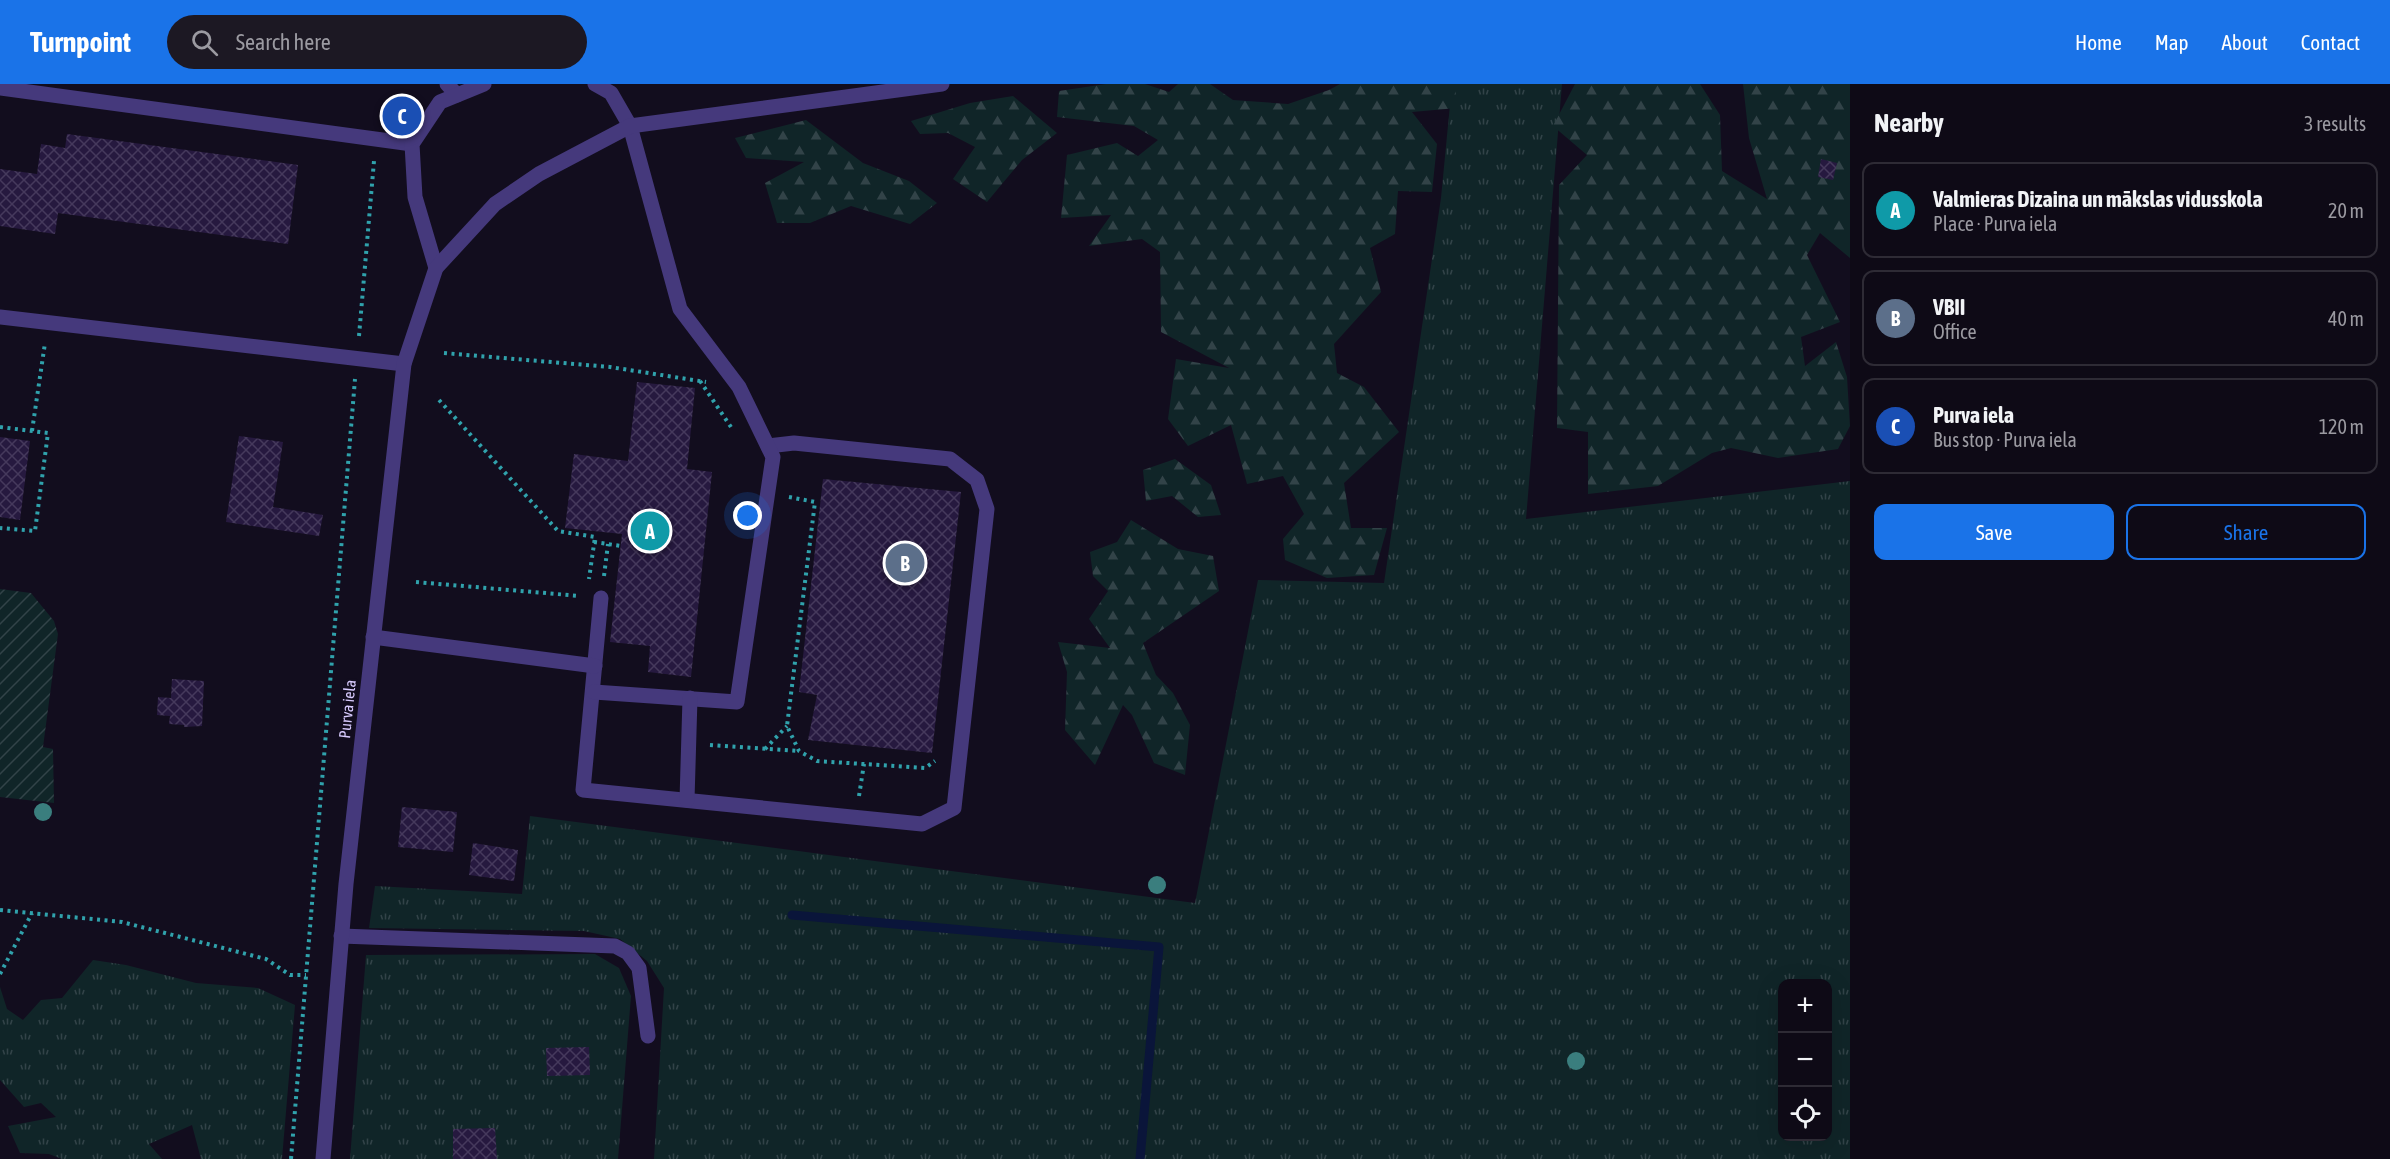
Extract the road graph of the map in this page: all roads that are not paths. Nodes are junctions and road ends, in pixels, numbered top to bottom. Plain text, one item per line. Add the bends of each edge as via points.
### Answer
1 (484, 84) edge
2 (595, 84) edge
3 (942, 84) edge
4 (0, 88) edge
5 (452, 89) edge
6 (630, 126) junction
7 (412, 144) junction
8 (436, 268) junction
9 (0, 316) edge
10 (404, 364) junction
11 (768, 446) junction
12 (594, 597) road end
13 (373, 637) junction
14 (595, 666) junction
15 (594, 692) junction
16 (690, 698) junction
17 (687, 801) junction
18 (341, 936) junction
19 (648, 1036) dead end
20 (323, 1159) edge

1 - 5 street
2 - 6 street via 611,93
3 - 6 street, Purva iela
4 - 7 street
5 - 7 street
6 - 8 street, Purva iela via 539,174 495,204
6 - 11 street via 680,309 739,387
7 - 8 street via 415,197
8 - 10 street, Purva iela
9 - 10 street
10 - 13 street, Purva iela
11 - 16 street via 773,457 737,702
11 - 17 street via 794,443 950,459 977,480 987,509 954,808 922,824
12 - 14 street
13 - 14 street
13 - 18 street, Purva iela
14 - 15 street
15 - 16 street
15 - 17 street via 583,790
16 - 17 street
18 - 19 street via 615,946 628,953 639,968
18 - 20 street, Purva iela

